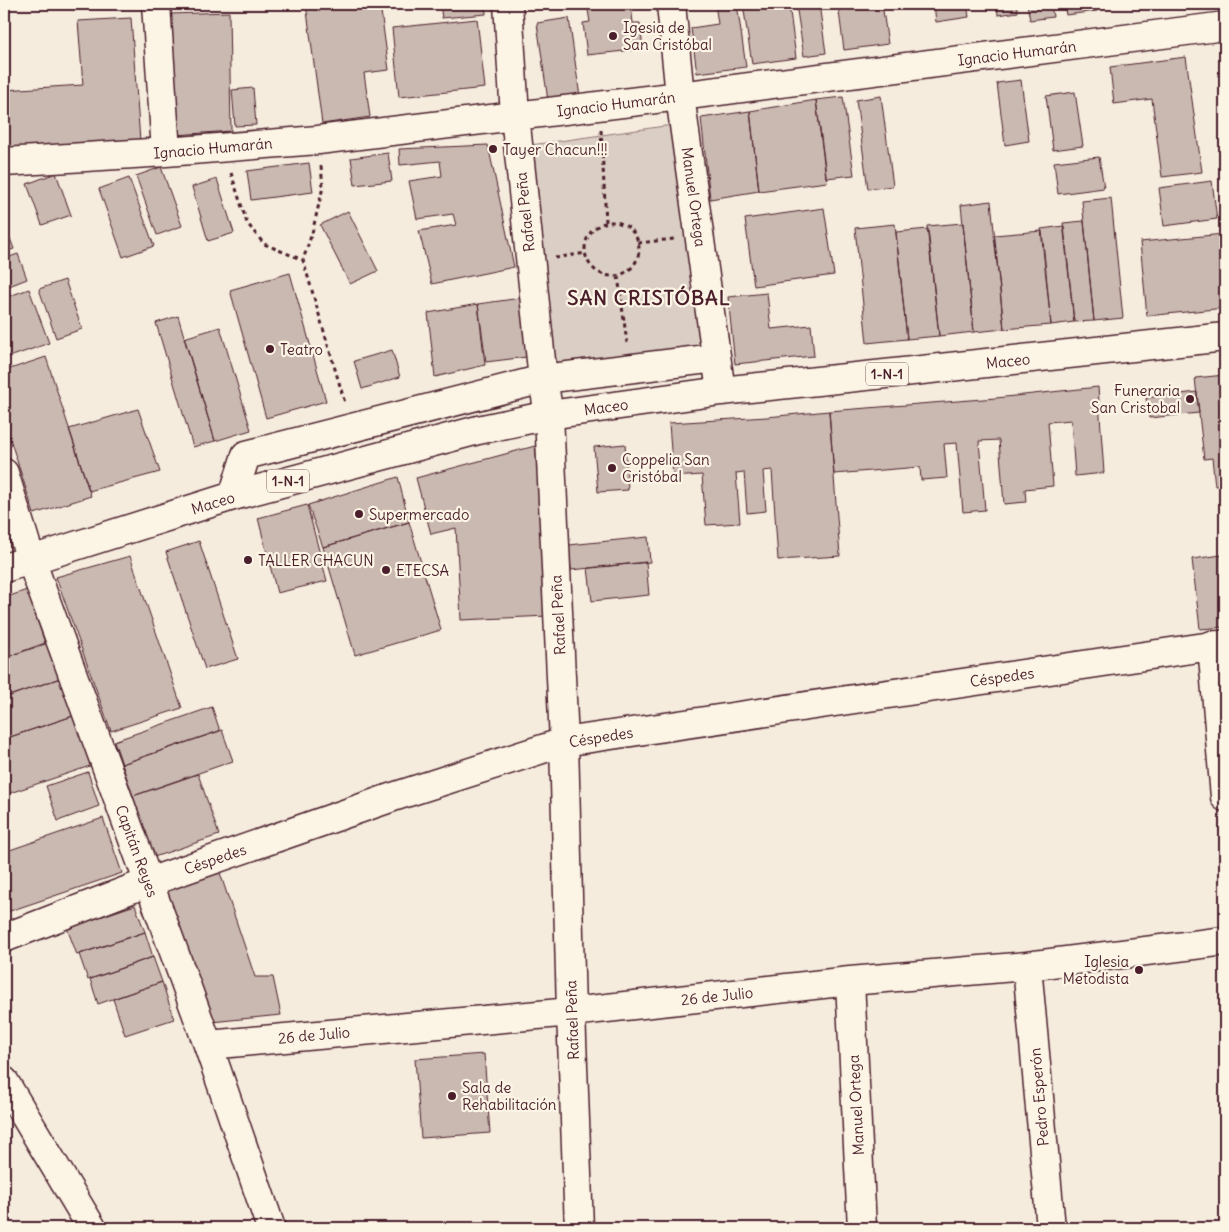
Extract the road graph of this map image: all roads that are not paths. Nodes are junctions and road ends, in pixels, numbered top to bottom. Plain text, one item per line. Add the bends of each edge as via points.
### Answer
1 (156, 4) edge
2 (508, 4) edge
3 (670, 4) edge
4 (1224, 24) edge
5 (680, 96) junction
6 (515, 116) junction
7 (166, 152) junction
8 (4, 162) edge
9 (1225, 337) edge
10 (716, 358) junction
11 (543, 379) junction
12 (721, 391) junction
13 (549, 415) junction
14 (4, 473) edge
15 (233, 496) junction
16 (31, 560) junction
17 (4, 568) edge
18 (1219, 644) edge
19 (1221, 681) edge
20 (564, 742) junction
21 (1225, 797) edge
22 (148, 882) junction
23 (4, 938) edge
24 (1225, 941) edge
25 (1028, 966) junction
26 (850, 981) junction
27 (571, 1012) junction
28 (208, 1045) junction
29 (4, 1081) edge
30 (92, 1228) edge
31 (271, 1228) edge
32 (579, 1228) edge
33 (862, 1228) edge
34 (1051, 1228) edge

1 - 7 street
2 - 6 street, Rafael Peña
3 - 5 street, Manuel Ortega
4 - 5 street, Ignacio Humarán
5 - 6 street, Ignacio Humarán
5 - 10 street, Manuel Ortega
6 - 7 street, Ignacio Humarán via 318,140
6 - 11 street, Rafael Peña
7 - 8 street, Ignacio Humarán
9 - 12 street, Maceo / 1-N-1
10 - 11 street
10 - 12 street, Manuel Ortega
11 - 13 street, Rafael Peña
11 - 15 street via 246,455
12 - 13 street, Maceo / 1-N-1
13 - 15 street, Maceo / 1-N-1 via 478,430
13 - 20 street, Rafael Peña
14 - 16 street, Capitán Reyes
15 - 16 street, Maceo / 1-N-1
16 - 17 street, Maceo / 1-N-1
16 - 22 street, Capitán Reyes
18 - 19 street
18 - 20 street, Céspedes
19 - 21 street
20 - 22 street, Céspedes via 392,797
20 - 27 street, Rafael Peña
22 - 23 street, Céspedes
22 - 28 street, Capitán Reyes
24 - 25 street, 26 de Julio
25 - 26 street, 26 de Julio
25 - 34 street, Pedro Esperón
26 - 27 street, 26 de Julio
26 - 33 street, Manuel Ortega
27 - 28 street, 26 de Julio
27 - 32 street, Rafael Peña
28 - 31 street, Capitán Reyes
29 - 30 street

